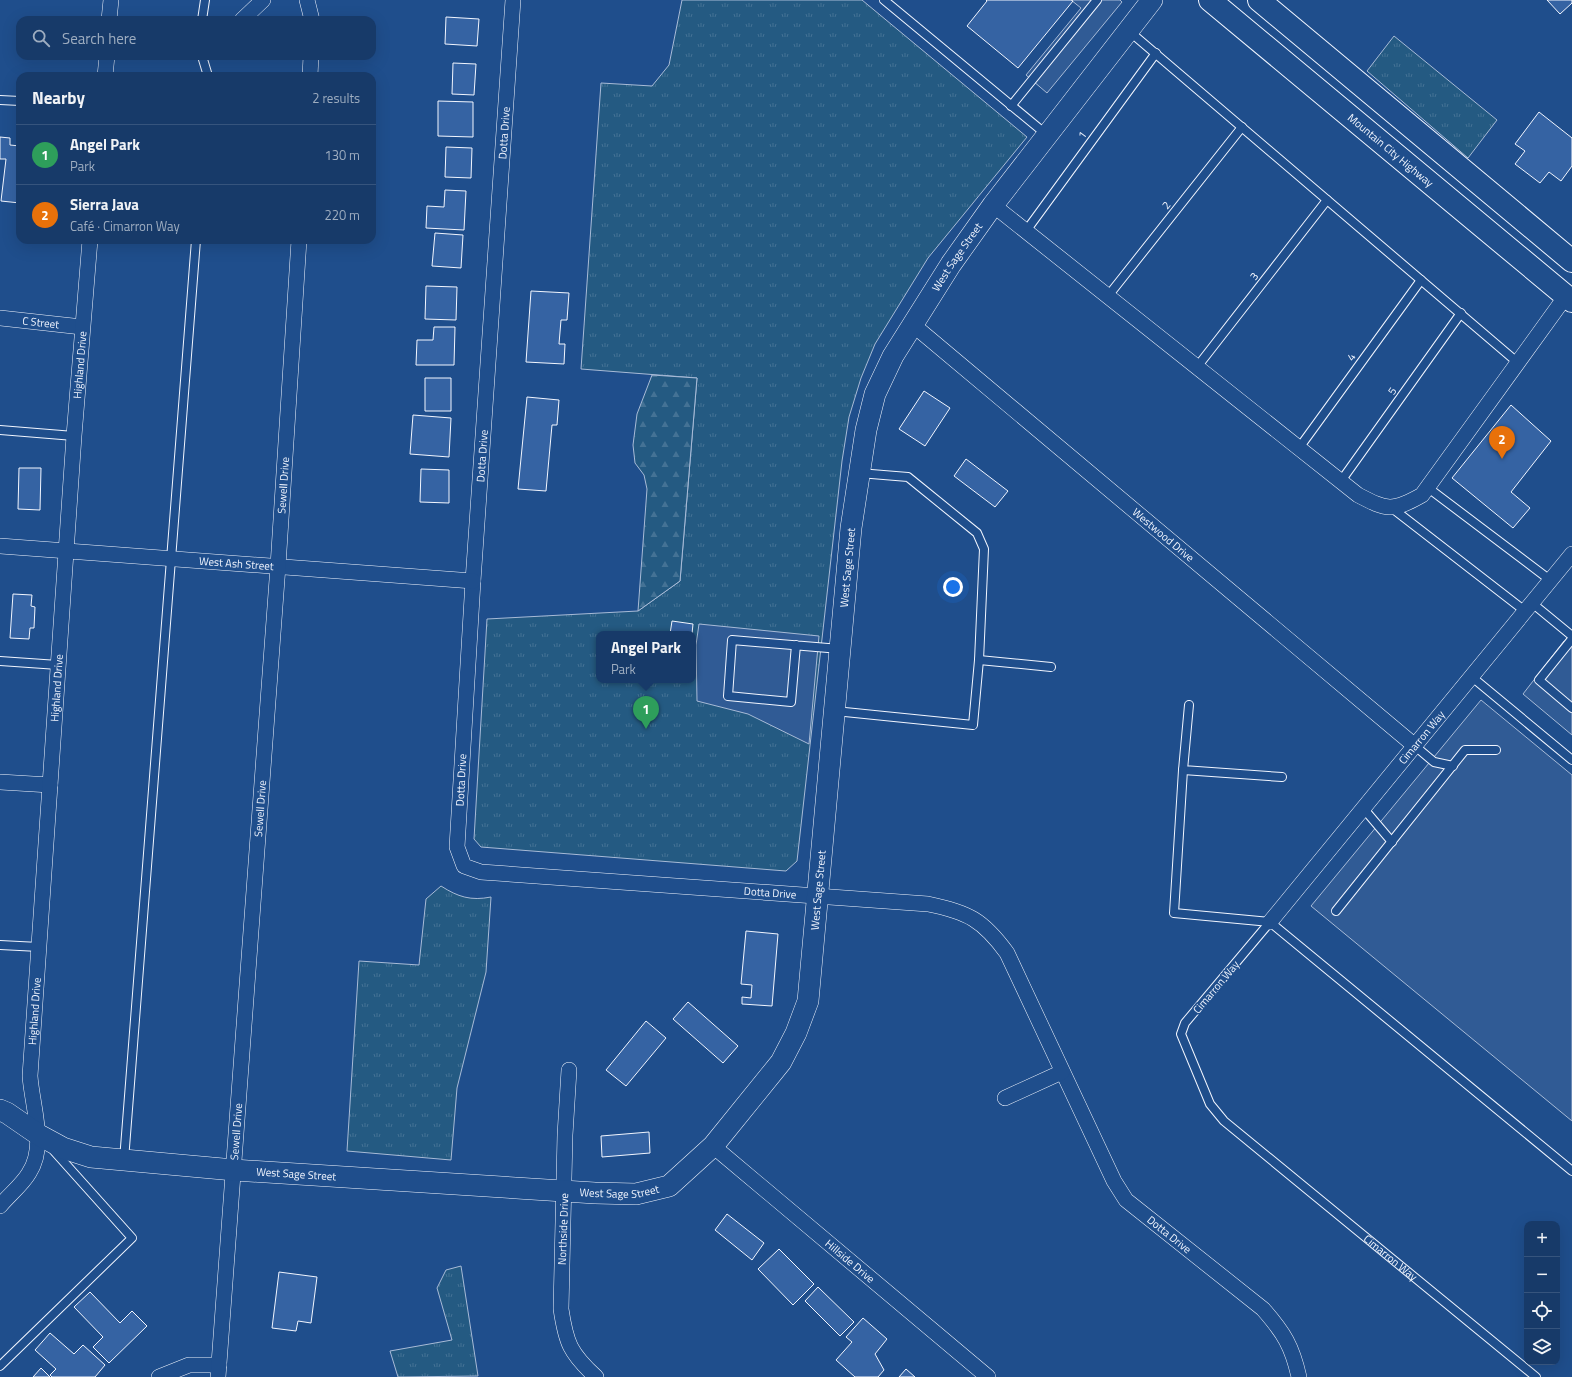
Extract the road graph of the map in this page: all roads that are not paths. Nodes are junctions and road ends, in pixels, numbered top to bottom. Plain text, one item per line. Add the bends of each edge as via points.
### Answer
1 (111, 0) edge
2 (205, 0) edge
3 (263, 0) edge
4 (307, 0) edge
5 (513, 0) edge
6 (884, 0) edge
7 (1097, 0) edge
8 (1152, 0) edge
9 (1210, 0) edge
10 (1260, 0) edge
11 (109, 16) edge
12 (203, 16) edge
13 (246, 16) edge
14 (311, 16) edge
15 (1128, 30) junction
16 (1156, 53) junction
17 (107, 60) edge
18 (203, 60) edge
19 (311, 60) edge
20 (105, 72) edge
21 (207, 72) edge
22 (310, 72) edge
23 (0, 100) edge
24 (16, 102) edge
25 (1011, 106) junction
26 (1242, 127) junction
27 (1047, 135) junction
28 (1327, 200) junction
29 (993, 205) junction
30 (1026, 231) junction
31 (90, 244) edge
32 (196, 244) edge
33 (299, 244) edge
34 (1572, 261) edge
35 (1421, 280) junction
36 (1108, 296) junction
37 (1569, 298) edge
38 (1461, 314) junction
39 (0, 318) edge
40 (912, 324) junction
41 (82, 327) junction
42 (1517, 362) junction
43 (1197, 367) junction
44 (0, 430) edge
45 (74, 436) junction
46 (1299, 448) junction
47 (858, 473) junction
48 (1341, 482) junction
49 (1427, 487) junction
50 (1392, 508) junction
51 (0, 546) edge
52 (66, 552) junction
53 (1572, 554) edge
54 (172, 559) junction
55 (278, 566) junction
56 (1550, 580) junction
57 (473, 581) junction
58 (1529, 607) junction
59 (1572, 636) edge
60 (1572, 639) edge
61 (796, 645) junction
62 (841, 649) junction
63 (979, 660) junction
64 (0, 661) edge
65 (58, 665) junction
66 (1050, 667) dead end
67 (1472, 677) junction
68 (1189, 705) dead end
69 (1572, 708) edge
70 (835, 711) junction
71 (1415, 746) junction
72 (1496, 750) dead end
73 (1572, 760) edge
74 (1453, 766) junction
75 (1183, 770) junction
76 (1282, 777) dead end
77 (0, 782) edge
78 (50, 785) junction
79 (1364, 809) junction
80 (1392, 842) junction
81 (818, 896) junction
82 (1336, 910) dead end
83 (1270, 922) junction
84 (0, 945) edge
85 (39, 947) junction
86 (569, 1070) dead end
87 (1062, 1072) junction
88 (1005, 1098) dead end
89 (0, 1110) edge
90 (39, 1135) junction
91 (712, 1146) junction
92 (124, 1161) junction
93 (234, 1170) junction
94 (1572, 1171) edge
95 (565, 1191) junction
96 (0, 1206) edge
97 (0, 1366) edge
98 (219, 1371) edge
99 (159, 1377) edge
100 (596, 1377) edge
101 (988, 1377) edge
102 (1299, 1377) edge
103 (1536, 1377) edge

1 - 11 street
2 - 12 lane
3 - 13 street
4 - 14 street
5 - 57 street, Dotta Drive
6 - 25 lane
7 - 25 lane
8 - 15 street, West Sage Street
9 - 37 main road, Mountain City Highway
10 - 34 main road
15 - 16 lane
15 - 27 street, West Sage Street
16 - 26 lane
16 - 30 lane, 1
17 - 20 street
18 - 21 lane
19 - 22 street
23 - 24 lane
25 - 27 lane
26 - 28 lane
26 - 36 lane, 2
27 - 29 street, West Sage Street
28 - 35 lane
28 - 43 lane, 3
29 - 30 street
29 - 40 street, West Sage Street via 950,264
30 - 36 street
31 - 41 street, Highland Drive
32 - 54 lane
33 - 55 street, Sewell Drive
35 - 38 lane
35 - 46 lane, 4
36 - 43 street
37 - 42 street
38 - 42 lane
38 - 48 lane, 5
39 - 41 street, C Street
40 - 47 street, West Sage Street via 875,394
40 - 71 street, Westwood Drive
41 - 45 street, Highland Drive
42 - 49 street
43 - 46 street
44 - 45 lane
45 - 52 street, Highland Drive
46 - 48 street
47 - 62 street, West Sage Street
47 - 63 lane via 908,477 977,533 984,549
48 - 50 street via 1358,495 1380,506
49 - 50 street via 1422,495 1403,506
49 - 56 lane
50 - 58 lane
51 - 52 street, West Ash Street
52 - 54 street, West Ash Street
52 - 65 street, Highland Drive
53 - 56 street, Cimarron Way
54 - 55 street, West Ash Street
54 - 92 lane
55 - 57 street, West Ash Street
55 - 93 street, Sewell Drive
56 - 58 street, Cimarron Way
57 - 81 street, Dotta Drive via 457,847 464,866 481,872
58 - 59 lane
58 - 67 street, Cimarron Way
60 - 69 lane via 1538,680
61 - 61 lane via 732,640 728,696 791,702
61 - 62 lane
62 - 70 street, West Sage Street
63 - 66 lane
63 - 70 lane via 973,725
64 - 65 lane
65 - 78 street, Highland Drive
67 - 71 street, Cimarron Way
67 - 73 lane
68 - 75 lane
70 - 81 street, West Sage Street
71 - 74 lane via 1434,762
71 - 79 street, Cimarron Way
72 - 74 lane via 1465,750
74 - 80 lane
75 - 76 lane
75 - 83 lane via 1174,913
77 - 78 street
78 - 85 street, Highland Drive
79 - 80 lane
79 - 83 street, Cimarron Way
80 - 82 lane
81 - 87 street, Dotta Drive via 928,904 950,909 992,932 1008,953
81 - 91 street, West Sage Street via 808,1001 796,1034 781,1062
83 - 94 lane
83 - 103 lane, Cimarron Way via 1185,1023 1181,1034 1210,1104 1224,1121
84 - 85 lane
85 - 90 street, Highland Drive via 30,1076
86 - 95 street, Northside Drive
87 - 88 street
87 - 102 street, Dotta Drive via 1114,1181 1126,1200 1263,1309 1294,1354
89 - 90 street, West Sage Street
90 - 92 street, West Sage Street via 63,1148 91,1157
90 - 96 street, Highland Drive via 29,1174
90 - 97 lane via 132,1238
91 - 95 street, West Sage Street via 669,1186 636,1194
91 - 101 street, Hillside Drive
92 - 93 street, West Sage Street
93 - 95 street, West Sage Street
93 - 98 street, Sewell Drive
95 - 100 street, Northside Drive via 561,1309 564,1333 571,1351
98 - 99 street via 189,1365

